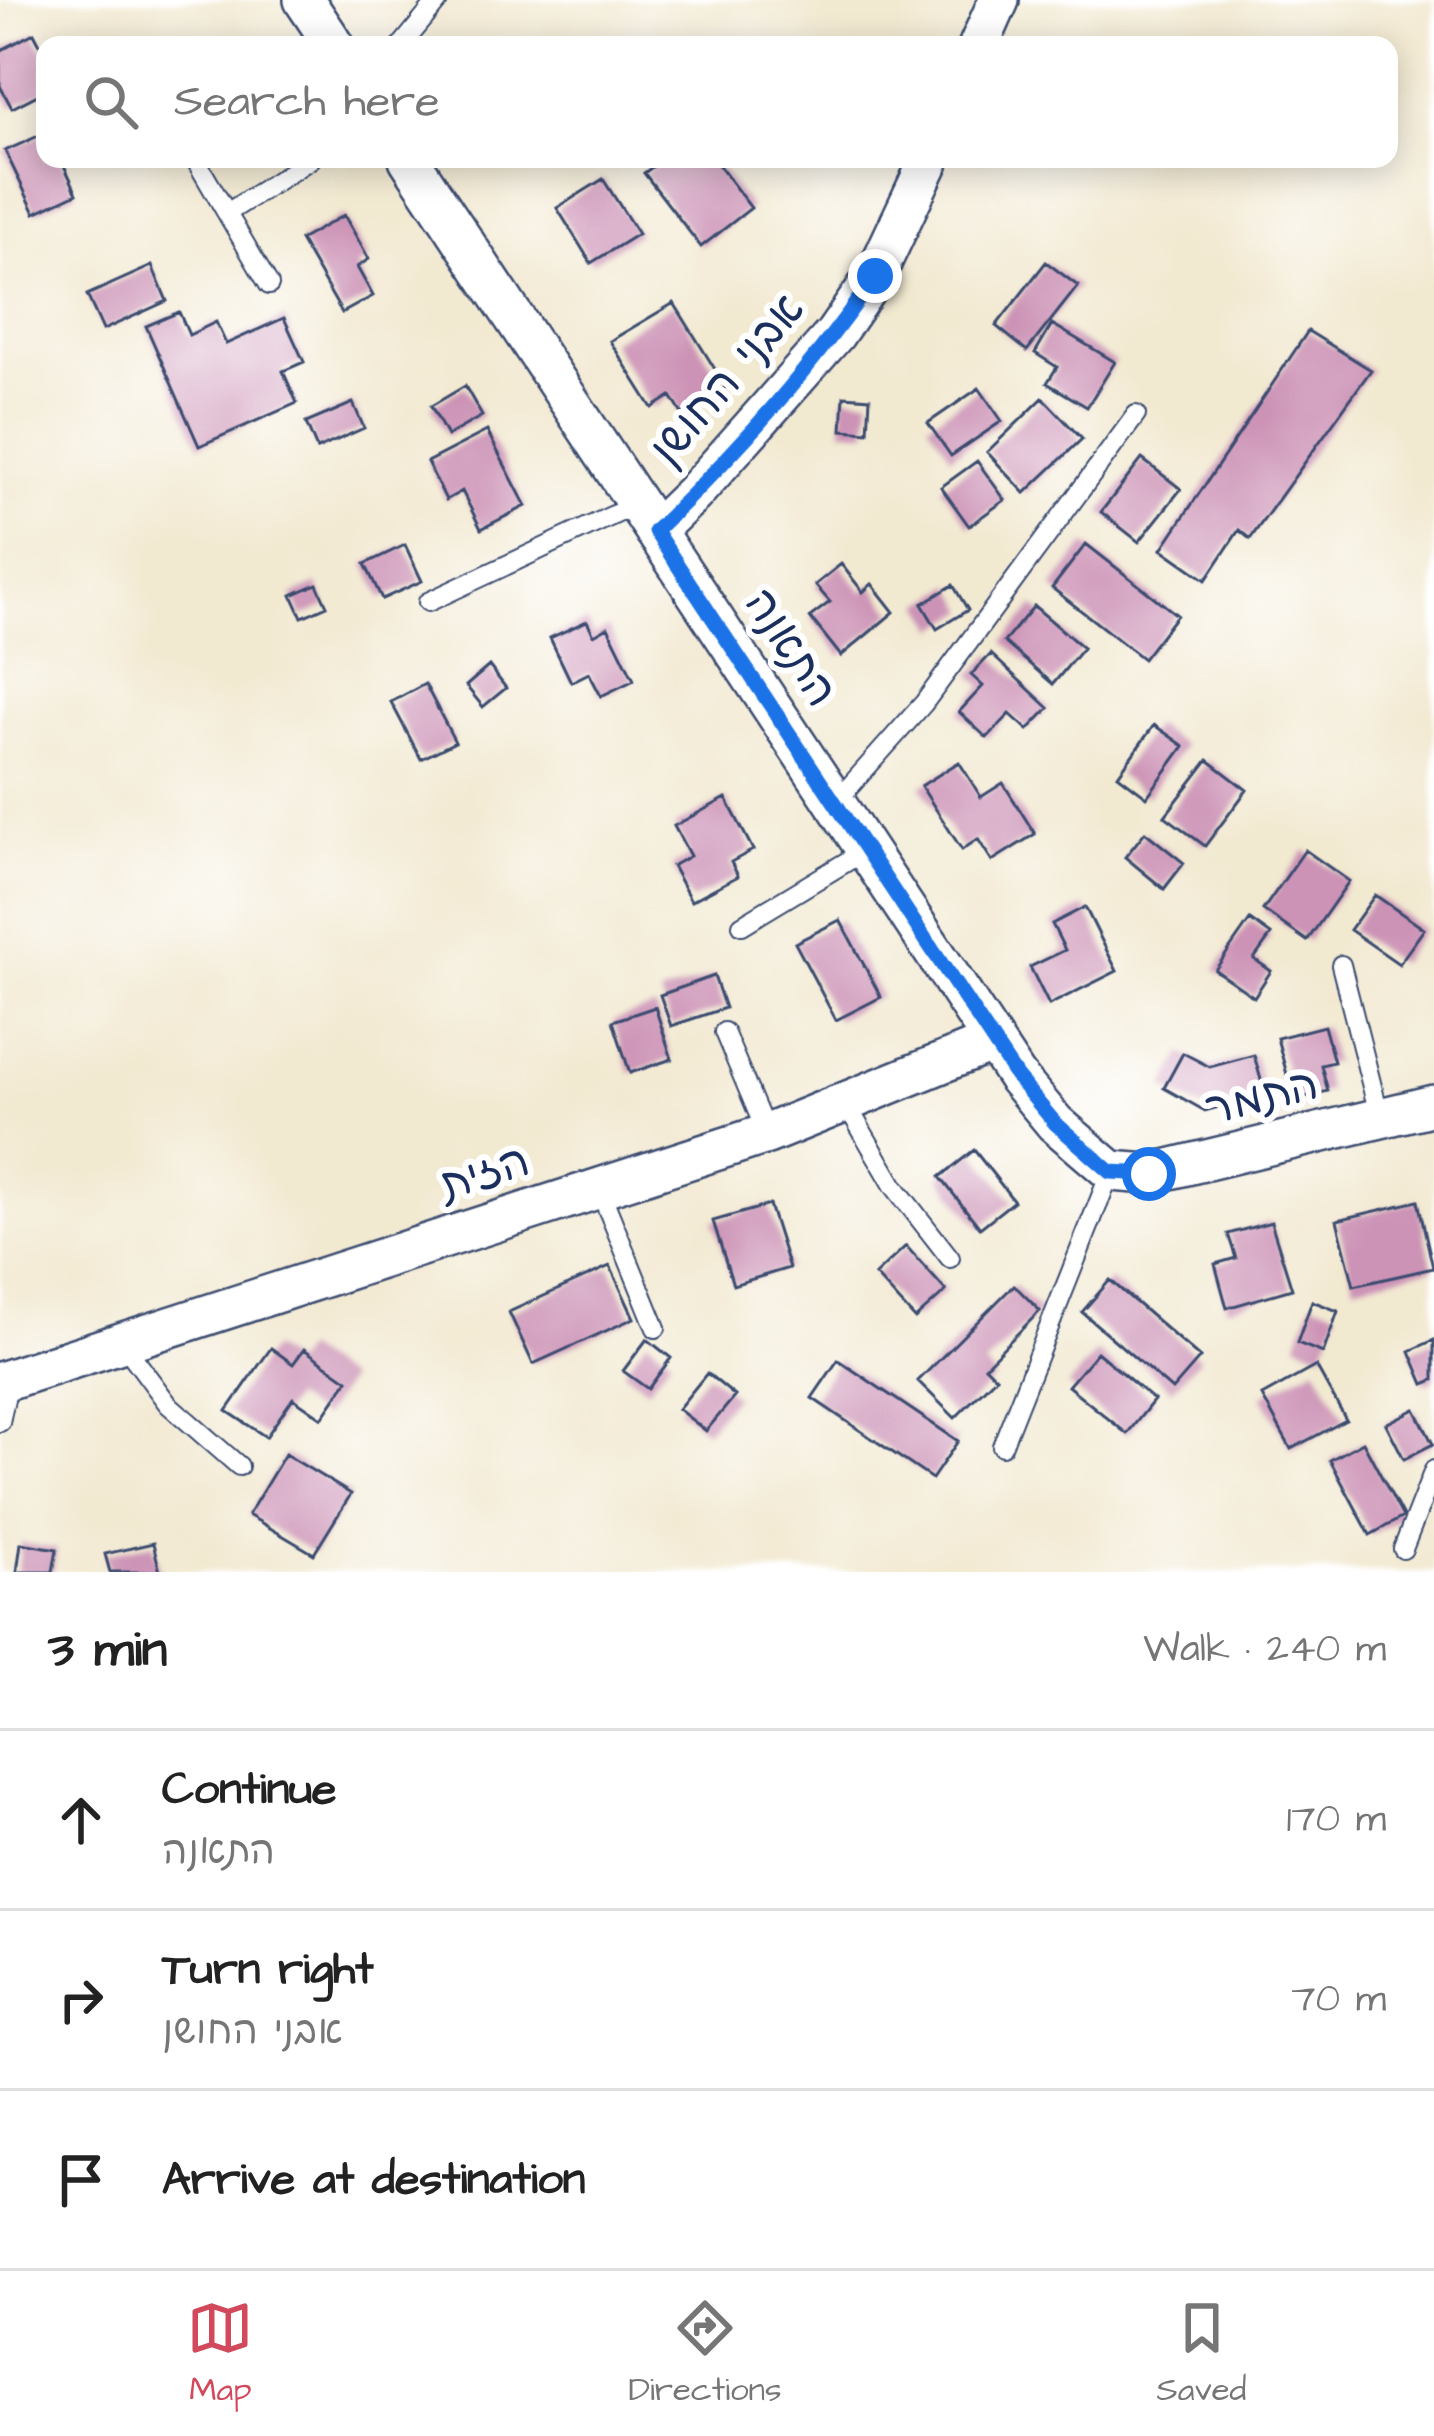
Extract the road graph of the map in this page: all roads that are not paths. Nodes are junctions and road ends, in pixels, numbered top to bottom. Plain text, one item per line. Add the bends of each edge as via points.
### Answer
1 (304, 0) edge
2 (439, 0) edge
3 (999, 0) edge
4 (328, 36) edge
5 (409, 36) edge
6 (984, 36) edge
7 (200, 168) edge
8 (297, 168) edge
9 (415, 168) edge
10 (926, 168) edge
11 (227, 213) junction
12 (269, 285) dead end
13 (1136, 416) dead end
14 (646, 517) junction
15 (428, 602) dead end
16 (835, 803) junction
17 (866, 850) junction
18 (742, 925) dead end
19 (1340, 964) dead end
20 (724, 1032) dead end
21 (993, 1042) junction
22 (845, 1102) junction
23 (1434, 1105) edge
24 (1380, 1118) junction
25 (767, 1134) junction
26 (1111, 1172) junction
27 (599, 1188) junction
28 (950, 1258) dead end
29 (656, 1328) dead end
30 (122, 1342) junction
31 (4, 1380) edge
32 (0, 1422) edge
33 (1001, 1446) dead end
34 (239, 1466) dead end
35 (1434, 1470) edge
36 (1403, 1549) dead end

1 - 4 street
2 - 5 lane
3 - 6 street
7 - 11 lane
8 - 11 lane
9 - 14 street, התאנה
10 - 14 street, אבני החושן via 902,227 836,334 694,493
11 - 12 lane
13 - 16 lane via 924,703
14 - 15 lane
14 - 16 street, התאנה
16 - 17 street, התאנה
17 - 18 lane
17 - 21 street, התאנה
19 - 24 lane
20 - 25 lane
21 - 22 street, הזית
21 - 26 street, התאנה via 1055,1123
22 - 25 street, הזית
22 - 28 lane via 894,1186
23 - 24 street, התמר
24 - 26 street, התמר via 1149,1174
25 - 27 street, הזית
26 - 33 lane
27 - 29 lane
27 - 30 street, הזית
30 - 31 street, הזית
30 - 34 lane via 168,1404
31 - 32 lane
35 - 36 lane

